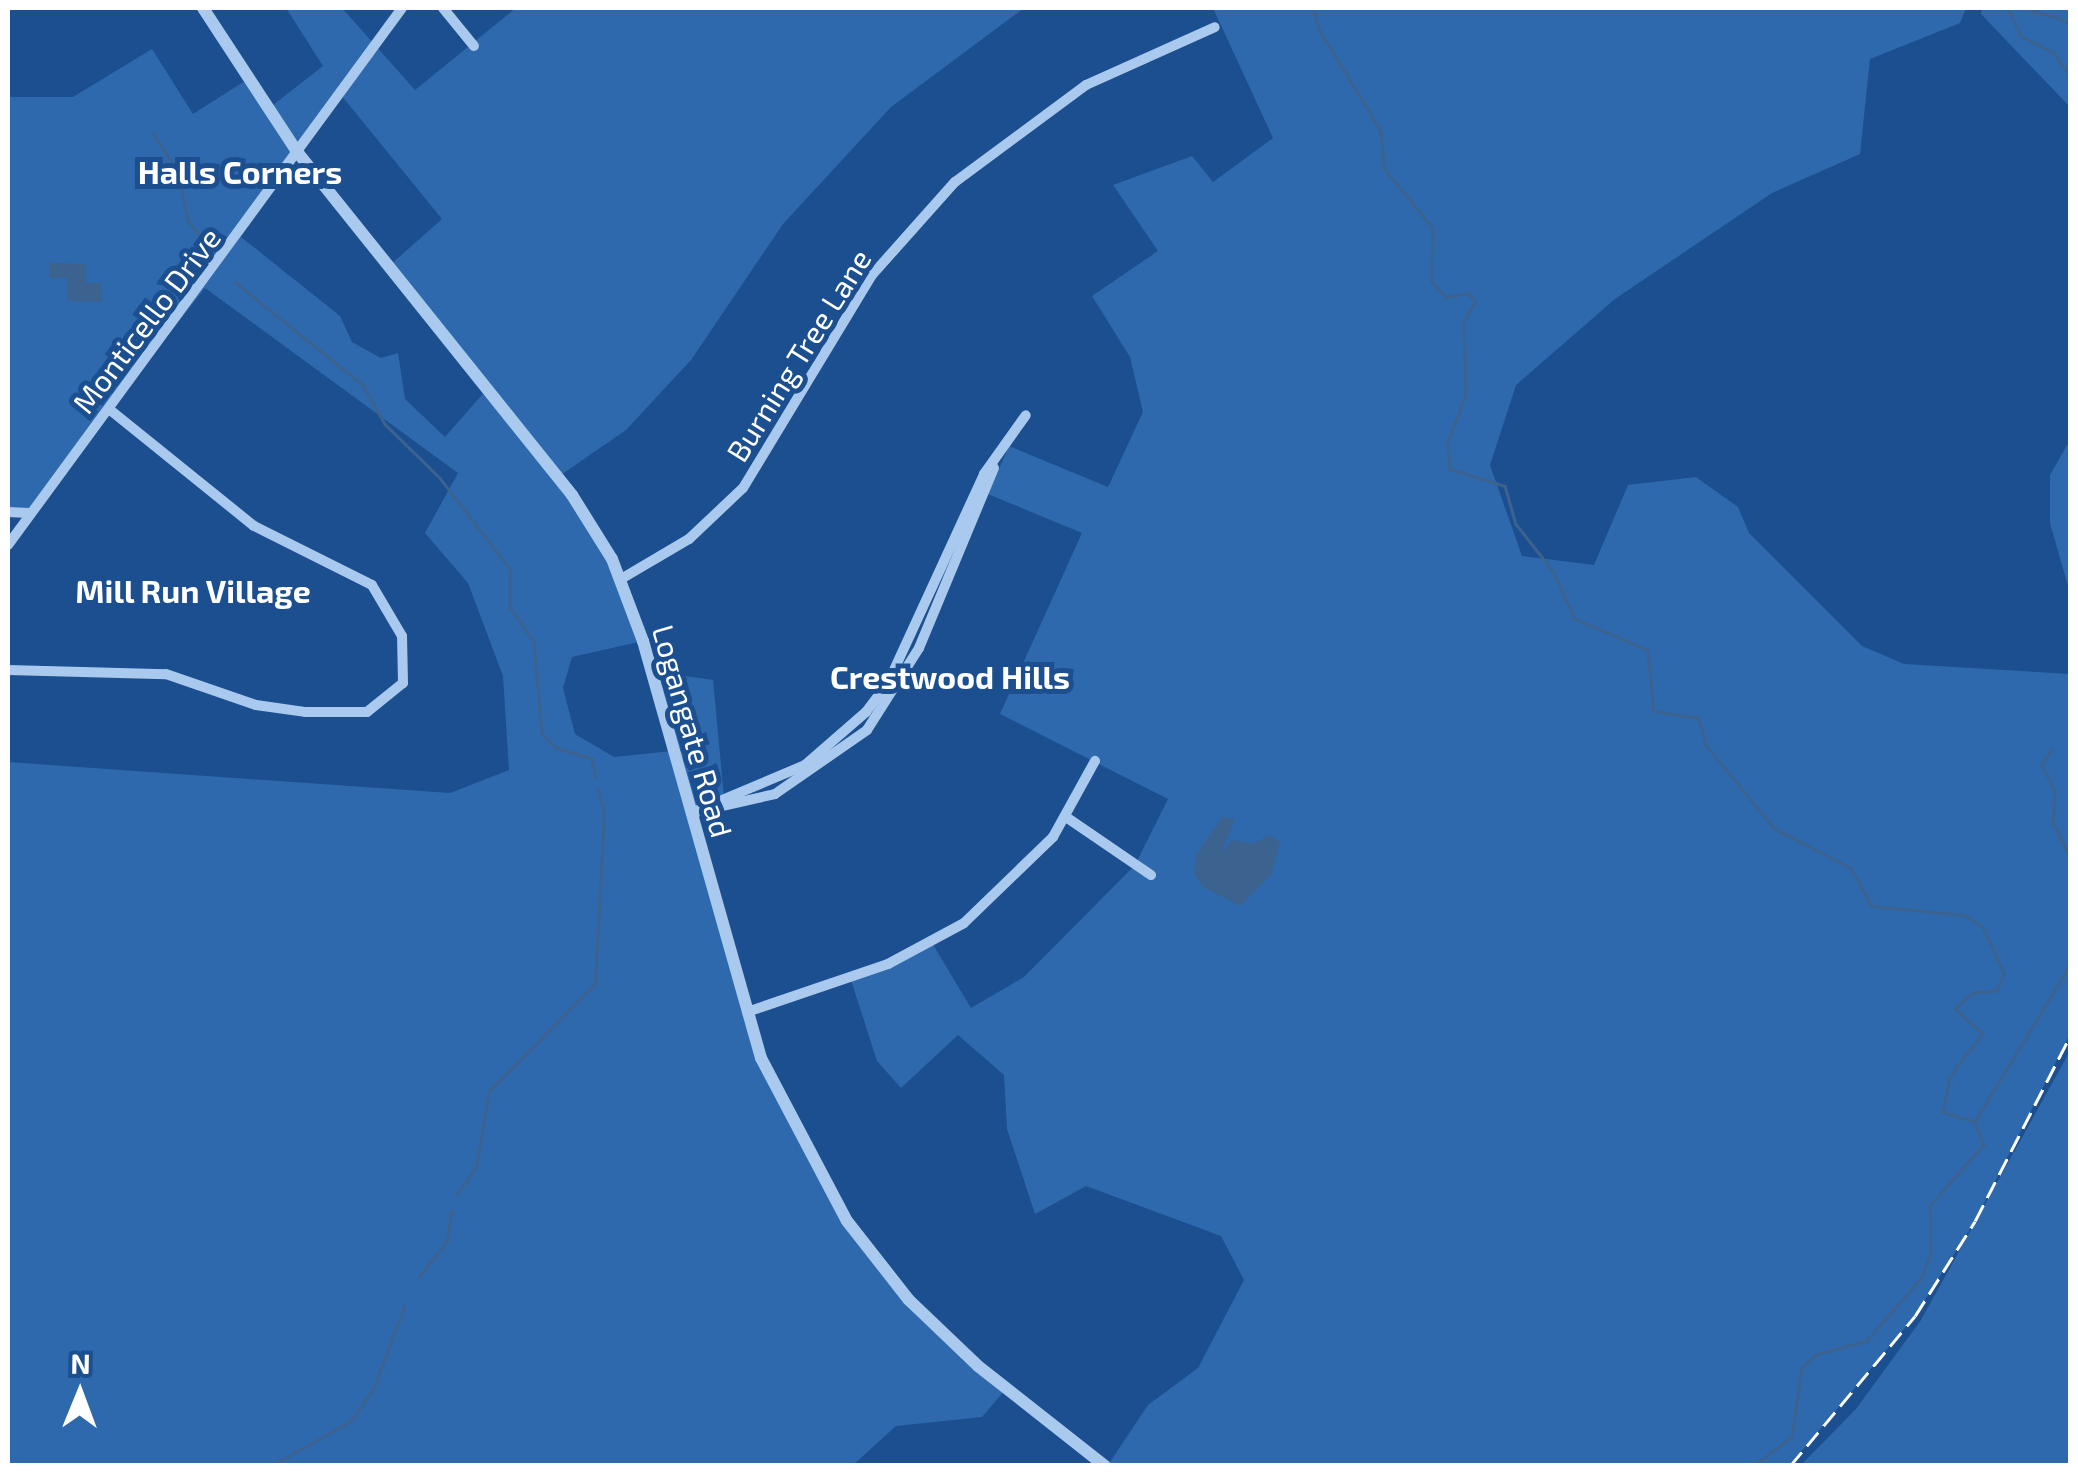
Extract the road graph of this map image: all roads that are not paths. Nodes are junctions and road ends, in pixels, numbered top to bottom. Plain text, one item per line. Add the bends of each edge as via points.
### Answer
1 (203, 8) edge
2 (402, 8) edge
3 (442, 8) edge
4 (1215, 27) dead end
5 (474, 46) dead end
6 (298, 153) junction
7 (110, 410) junction
8 (1026, 414) dead end
9 (8, 512) edge
10 (28, 513) junction
11 (8, 545) edge
12 (621, 579) junction
13 (8, 670) edge
14 (1095, 760) dead end
15 (691, 813) junction
16 (1066, 817) junction
17 (1151, 875) dead end
18 (747, 1012) junction
19 (1105, 1466) edge

1 - 6 street, Logangate Road
2 - 6 street, Monticello Drive
3 - 5 street
4 - 12 street, Burning Tree Lane via 1086,85 955,182 872,275 743,488 690,539
6 - 7 street, Monticello Drive
6 - 12 street, Logangate Road via 572,495
7 - 10 street, Monticello Drive
7 - 13 street via 254,526 372,585 402,636 402,683 367,712 305,712 256,705 166,674
8 - 15 street via 994,468 893,686 805,765
9 - 10 street
10 - 11 street, Monticello Drive
12 - 15 street, Logangate Road
14 - 16 street
15 - 18 street, Logangate Road
16 - 17 street
16 - 18 street via 1015,882 948,934 888,964
18 - 19 street, Logangate Road via 776,1097 864,1248 978,1366

